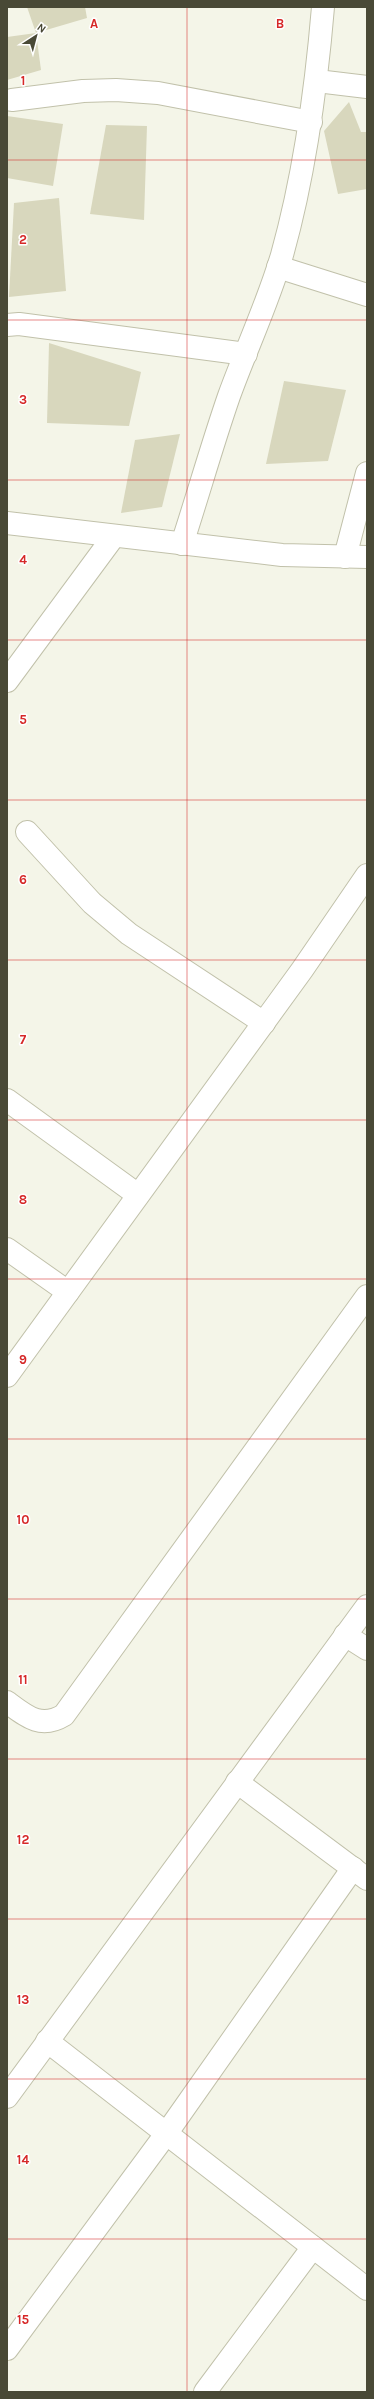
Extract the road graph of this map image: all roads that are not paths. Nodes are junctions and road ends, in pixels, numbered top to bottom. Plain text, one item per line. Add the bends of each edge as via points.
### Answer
1 (323, 7) edge
2 (317, 81) junction
3 (367, 87) edge
4 (12, 100) dead end
5 (311, 122) junction
6 (278, 267) junction
7 (367, 294) edge
8 (7, 325) edge
9 (246, 354) junction
10 (367, 473) edge
11 (7, 523) edge
12 (114, 536) junction
13 (182, 544) junction
14 (345, 557) junction
15 (367, 557) edge
16 (7, 681) edge
17 (27, 832) dead end
18 (367, 875) edge
19 (264, 1023) junction
20 (7, 1100) edge
21 (138, 1195) junction
22 (7, 1249) edge
23 (68, 1292) junction
24 (367, 1296) edge
25 (7, 1376) edge
26 (367, 1606) edge
27 (345, 1635) junction
28 (367, 1649) edge
29 (7, 1702) edge
30 (237, 1782) junction
31 (360, 1874) edge
32 (47, 2041) junction
33 (7, 2097) edge
34 (166, 2134) junction
35 (313, 2247) junction
36 (367, 2289) edge
37 (7, 2349) edge
38 (205, 2392) edge

1 - 2 street
2 - 3 street
2 - 5 street
4 - 5 street via 116,90 158,94
5 - 6 street via 299,186
6 - 7 street
6 - 9 street
8 - 9 street via 19,324
9 - 13 street via 229,397
10 - 14 street
11 - 12 street
12 - 13 street
12 - 16 street
13 - 14 street via 282,556
14 - 15 street
17 - 19 street via 92,903 129,934
18 - 19 street
19 - 21 street
20 - 21 street
21 - 23 street
22 - 23 street
23 - 25 street
24 - 29 street via 64,1715 53,1722 38,1721
26 - 27 street
27 - 28 street
27 - 30 street
30 - 31 street
30 - 32 street
31 - 34 street
32 - 33 street
32 - 34 street
34 - 35 street
34 - 37 street
35 - 36 street
35 - 38 street

